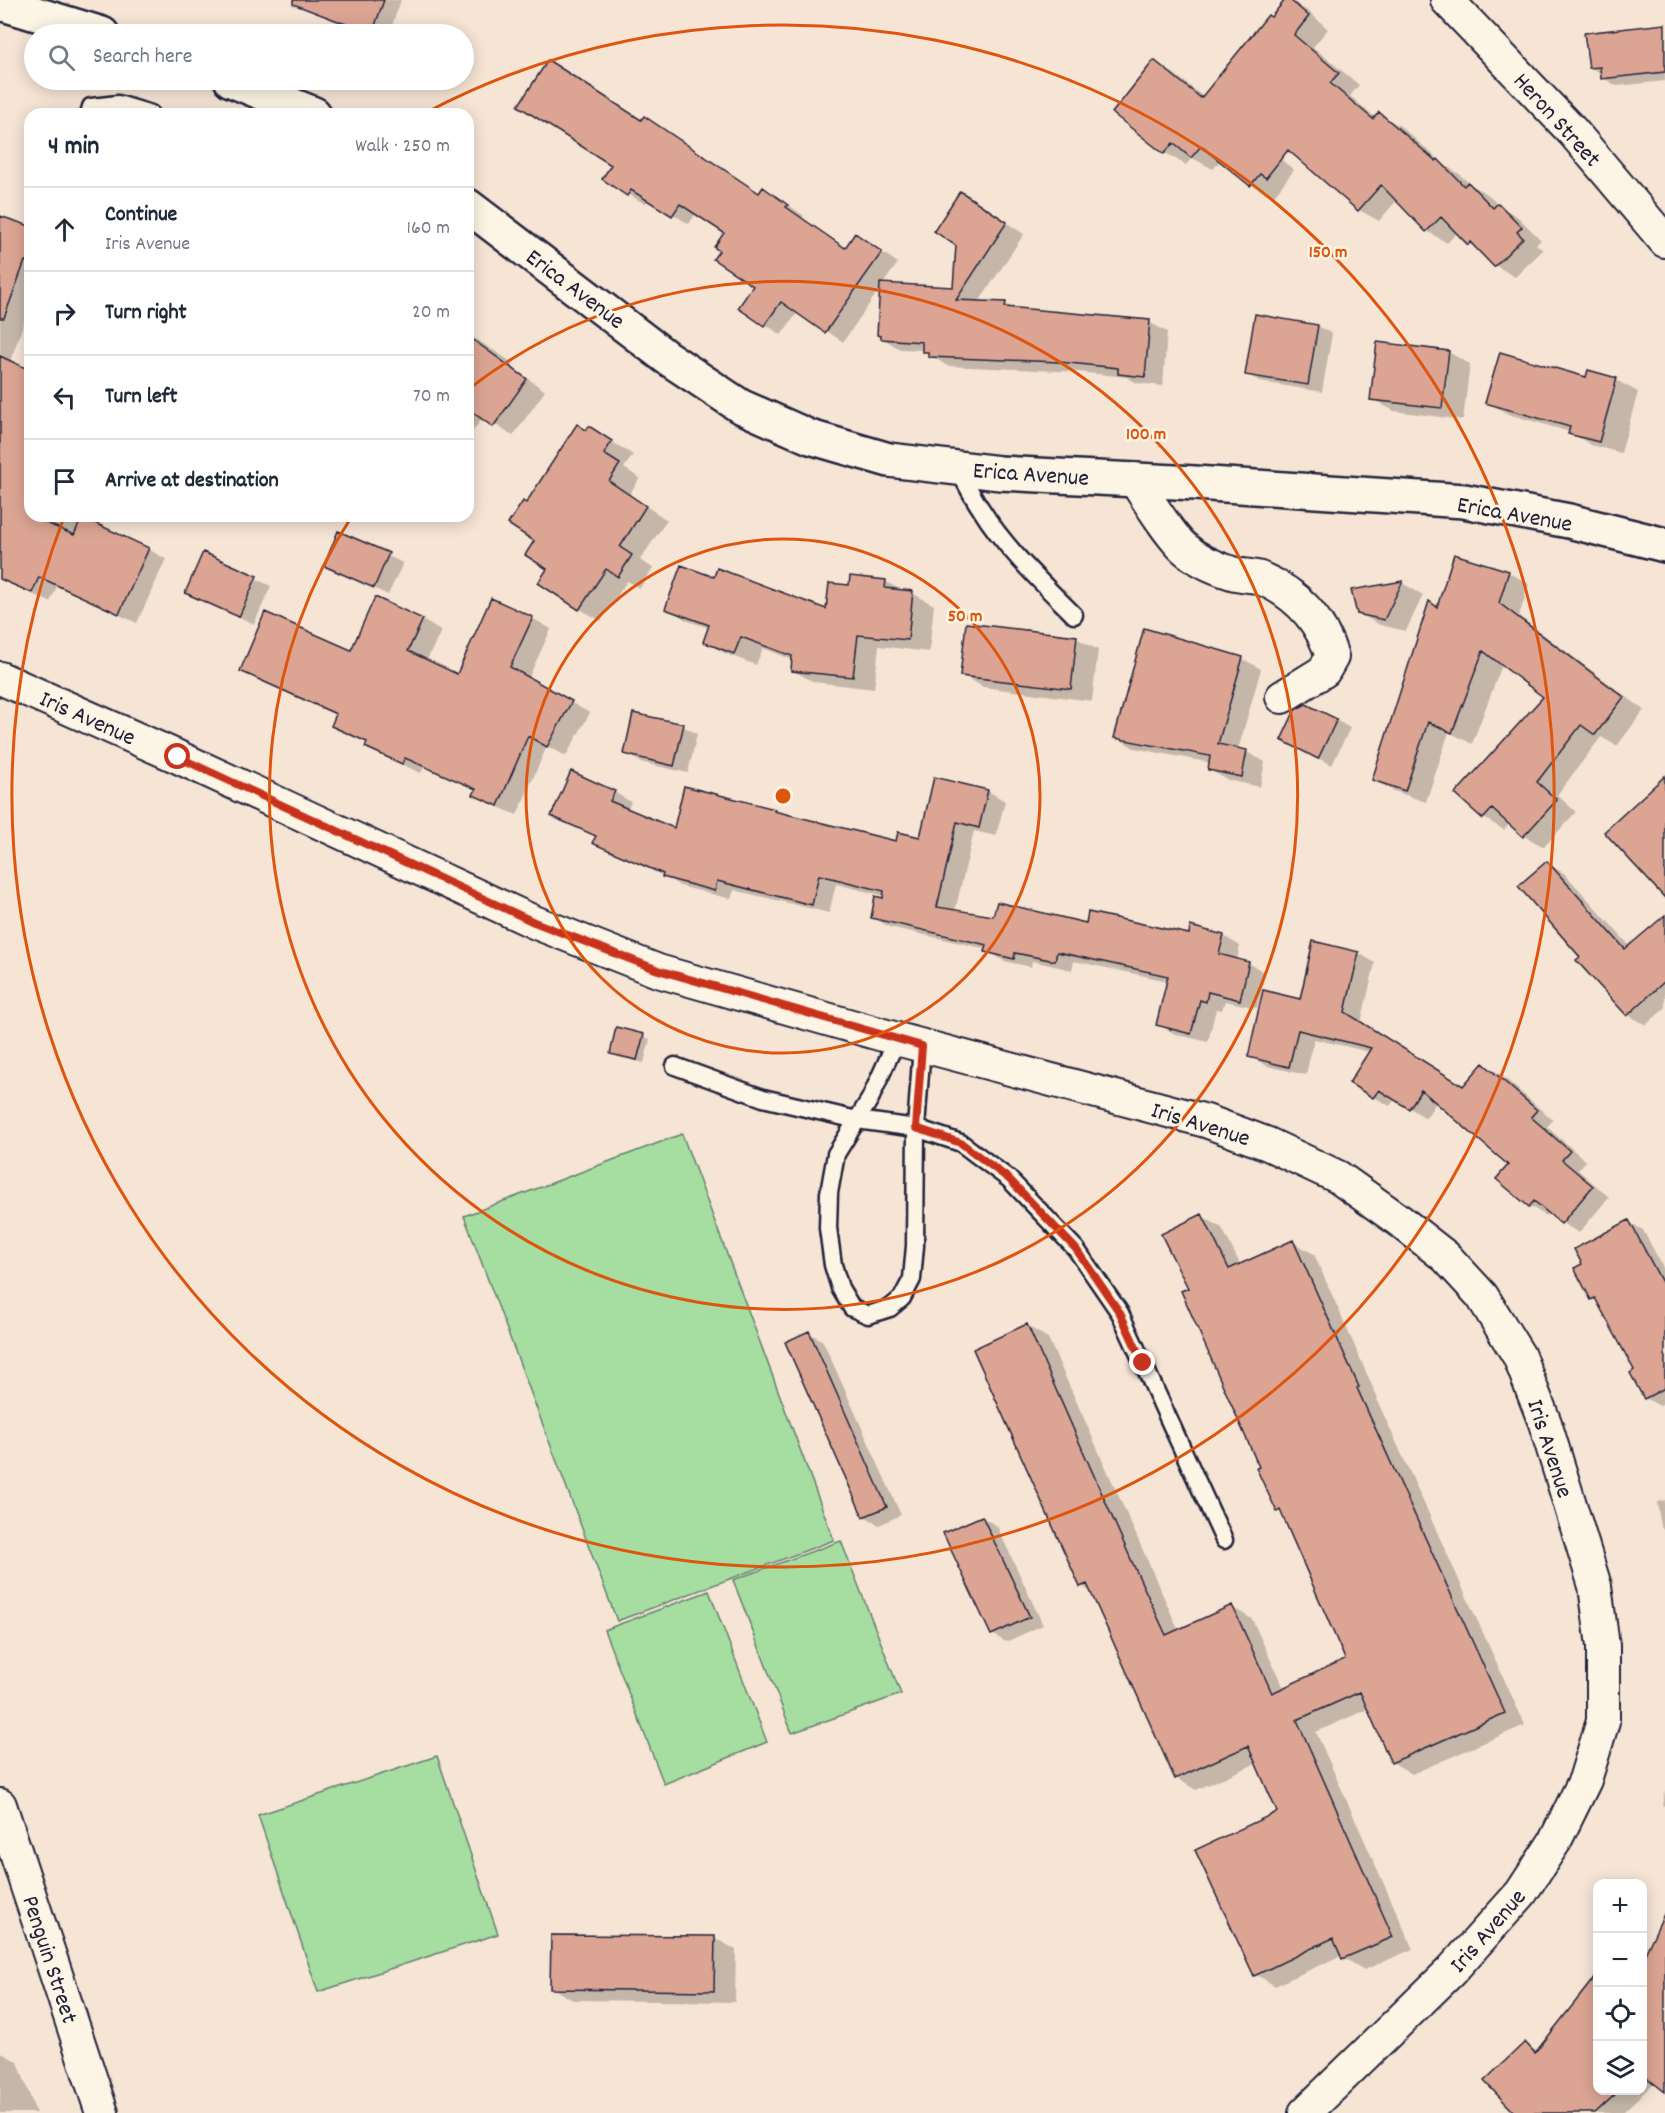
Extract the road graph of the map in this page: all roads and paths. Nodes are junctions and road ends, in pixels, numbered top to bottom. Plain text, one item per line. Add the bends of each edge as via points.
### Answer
1 (1447, 0) edge
2 (0, 3) edge
3 (69, 24) edge
4 (252, 90) edge
5 (91, 108) edge
6 (131, 108) edge
7 (290, 108) edge
8 (474, 211) edge
9 (1665, 241) edge
10 (957, 467) junction
11 (1134, 479) junction
12 (1665, 545) edge
13 (1074, 615) dead end
14 (0, 678) edge
15 (1282, 697) dead end
16 (910, 1043) junction
17 (675, 1066) dead end
18 (857, 1120) junction
19 (916, 1128) junction
20 (1224, 1540) dead end
21 (0, 1805) edge
22 (102, 2113) edge
23 (1305, 2113) edge

1 - 9 street, Heron Street via 1573,132
2 - 3 street
4 - 7 street
5 - 6 lane via 118,104
8 - 10 street, Erica Avenue via 666,357 740,406 810,437 889,460
10 - 11 street, Erica Avenue via 1000,473
10 - 13 lane via 1001,536
11 - 12 street, Erica Avenue via 1464,501
11 - 15 street via 1183,547 1215,566 1258,578 1287,594 1315,619 1332,657 1324,671
14 - 16 street, Iris Avenue via 534,922 658,970
16 - 18 lane
16 - 19 lane
16 - 23 street, Iris Avenue via 1206,1121 1268,1144 1338,1177 1446,1257 1482,1296 1519,1356 1545,1424 1595,1586 1603,1646 1603,1721 1585,1780 1555,1841 1521,1893 1451,1971
17 - 18 lane via 763,1098
18 - 19 lane
18 - 19 lane via 836,1154 828,1228 840,1288 852,1308 868,1315 890,1308 902,1298 912,1279
19 - 20 lane via 961,1143 1009,1179 1076,1249 1120,1313
21 - 22 street, Penguin Street

